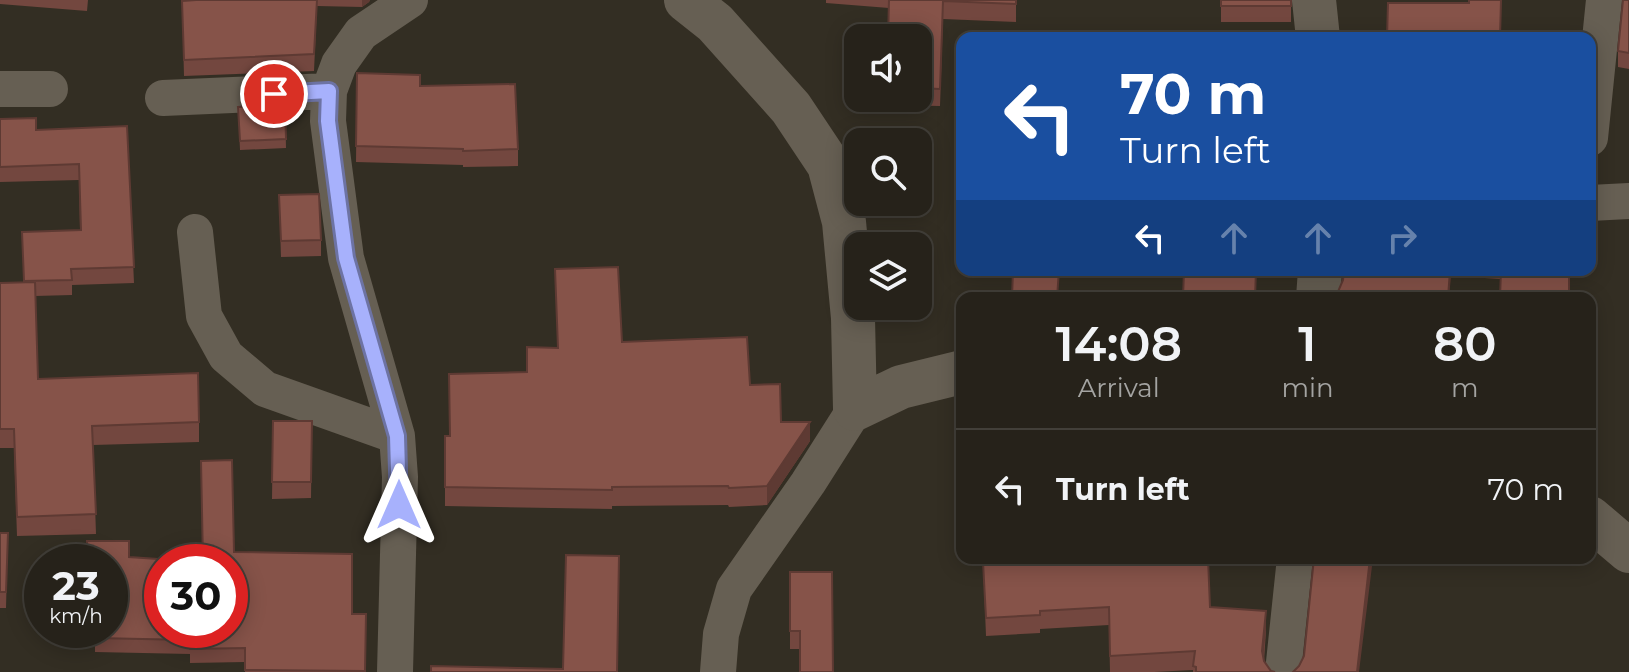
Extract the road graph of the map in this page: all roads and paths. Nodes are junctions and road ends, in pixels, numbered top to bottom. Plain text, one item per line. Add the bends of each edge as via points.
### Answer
1 (410, 0) edge
2 (686, 0) edge
3 (1314, 0) edge
4 (1604, 0) edge
5 (1317, 32) edge
6 (1596, 79) edge
7 (0, 89) edge
8 (50, 89) dead end
9 (329, 91) junction
10 (163, 98) dead end
11 (1629, 201) edge
12 (1596, 203) edge
13 (195, 232) dead end
14 (956, 373) edge
15 (855, 409) junction
16 (397, 436) junction
17 (1596, 523) edge
18 (1629, 551) edge
19 (1294, 564) edge
20 (395, 672) edge
21 (718, 672) edge
22 (1283, 672) edge

1 - 9 street via 361,33 339,64
2 - 15 street via 715,23 791,108 829,165 844,222
3 - 5 street
4 - 6 street
7 - 8 street
9 - 10 street
9 - 16 street via 328,121 346,258
11 - 12 street
13 - 16 street via 204,316 226,356 265,389
14 - 15 street via 901,387
15 - 21 street via 734,589 721,634
16 - 20 street
17 - 18 street
19 - 22 street

